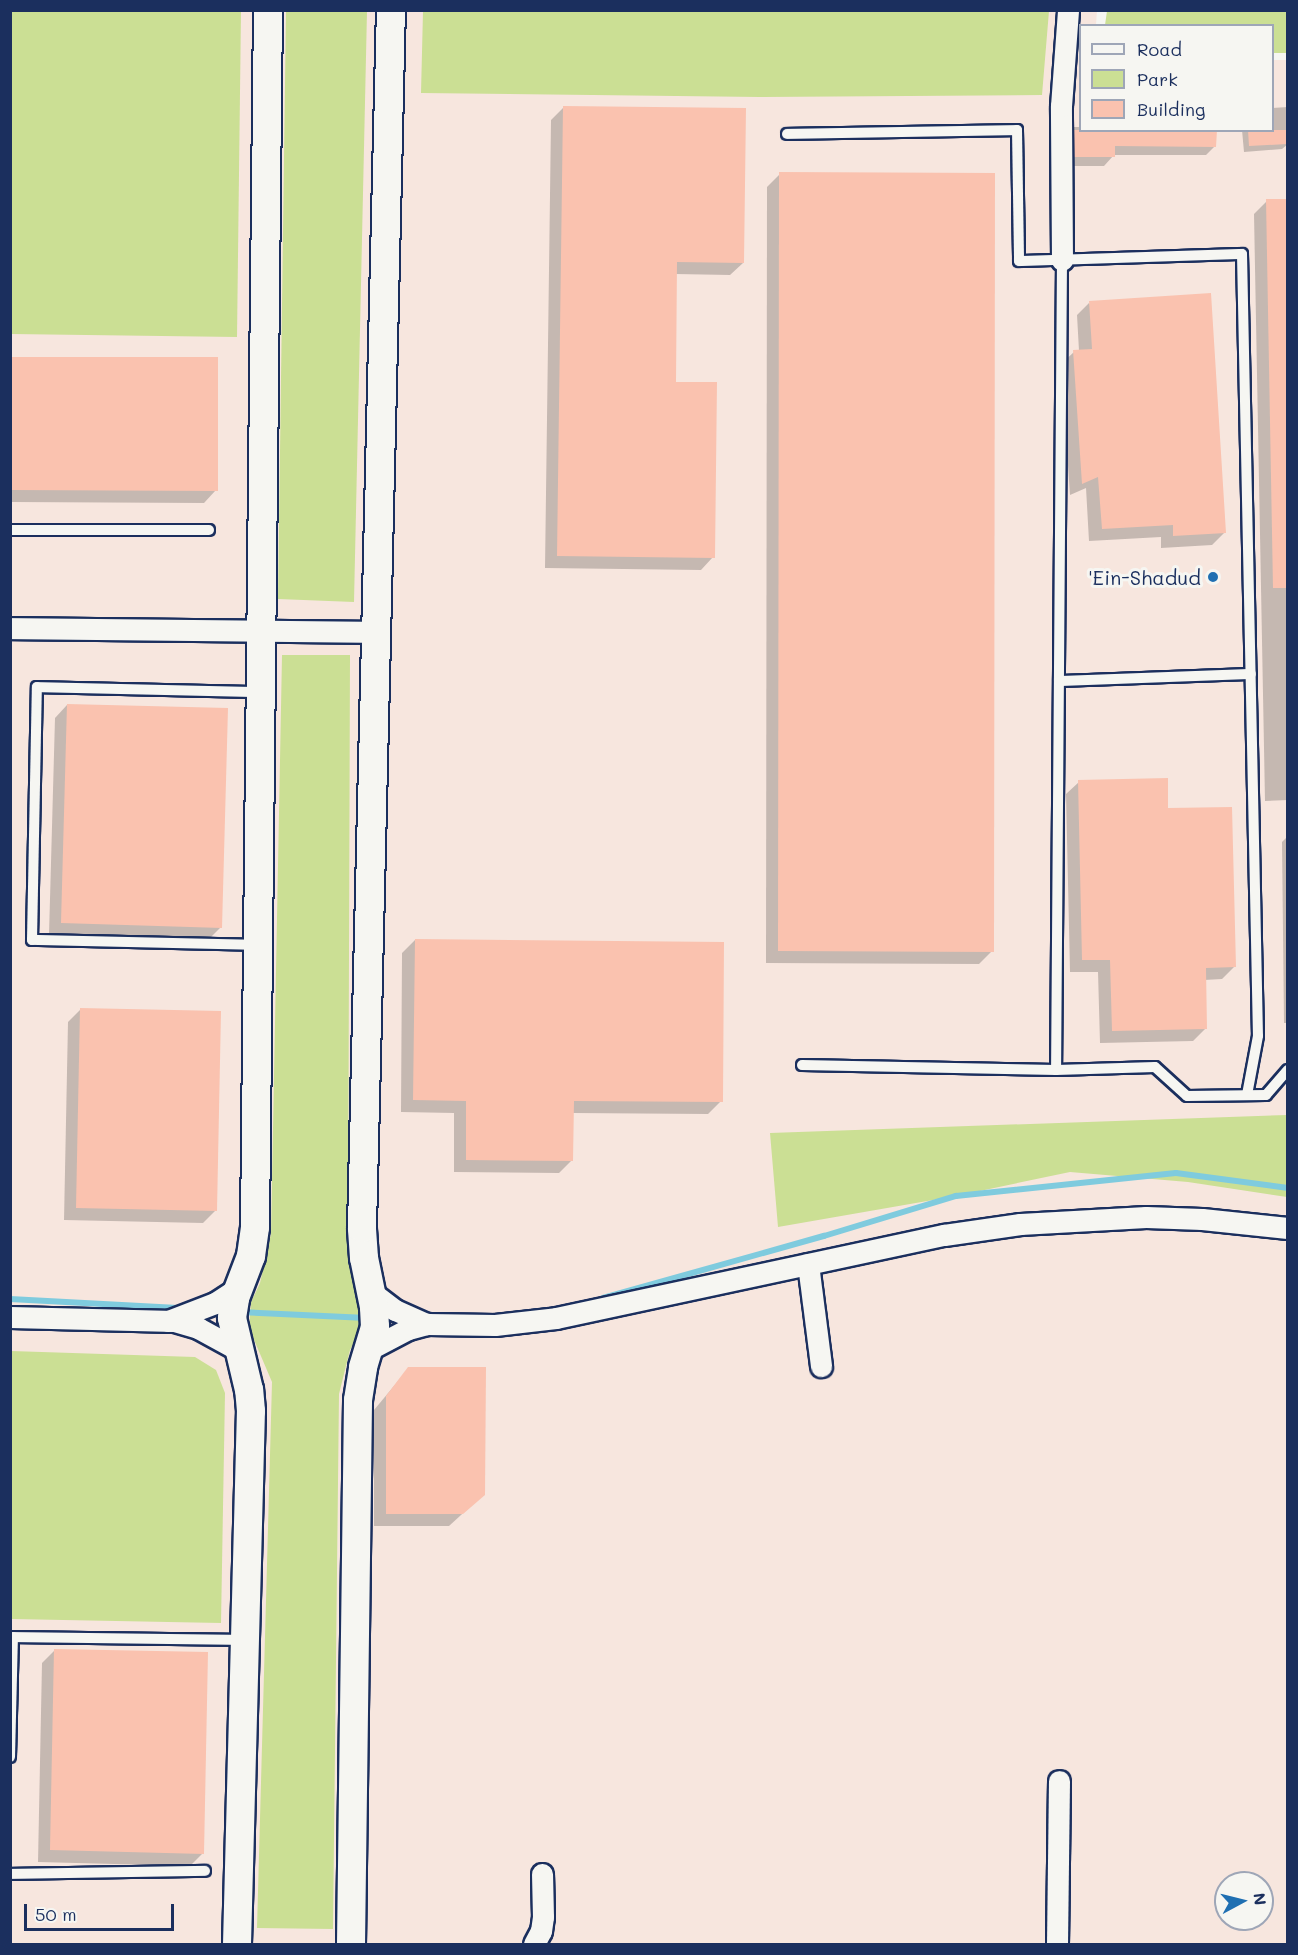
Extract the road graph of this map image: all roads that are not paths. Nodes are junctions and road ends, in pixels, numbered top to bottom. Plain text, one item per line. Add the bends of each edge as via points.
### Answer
1 (268, 10) edge
2 (391, 10) edge
3 (1068, 10) edge
4 (787, 134) dead end
5 (1062, 260) junction
6 (10, 530) edge
7 (208, 530) dead end
8 (10, 627) edge
9 (261, 632) junction
10 (376, 632) junction
11 (1251, 674) junction
12 (1059, 681) junction
13 (260, 692) junction
14 (258, 945) junction
15 (802, 1065) dead end
16 (1056, 1070) junction
17 (1287, 1070) edge
18 (1247, 1095) junction
19 (1287, 1228) edge
20 (808, 1264) junction
21 (241, 1286) junction
22 (371, 1292) junction
23 (10, 1317) edge
24 (167, 1321) junction
25 (428, 1324) junction
26 (370, 1349) junction
27 (240, 1351) junction
28 (821, 1366) dead end
29 (245, 1640) junction
30 (10, 1756) edge
31 (1059, 1781) dead end
32 (205, 1871) dead end
33 (10, 1874) edge
34 (542, 1874) dead end
35 (237, 1944) edge
36 (351, 1944) edge
37 (534, 1944) edge
38 (1057, 1944) edge

1 - 9 street
2 - 10 street
3 - 5 street via 1061,106
4 - 5 lane via 1017,130 1019,261
5 - 11 lane via 1242,254
5 - 12 lane
6 - 7 lane
8 - 9 street
9 - 10 street
9 - 13 street
10 - 22 street via 362,1228
11 - 12 lane
11 - 18 lane via 1258,1036
12 - 16 lane
13 - 14 street
13 - 14 lane via 37,687 32,940
14 - 21 street via 255,1227
15 - 16 lane
16 - 18 lane via 1155,1067 1187,1096
17 - 18 lane via 1266,1095
19 - 20 street via 1146,1217 1020,1224 944,1235
20 - 25 street via 556,1318 495,1325
20 - 28 street
21 - 24 street via 215,1303
21 - 27 street via 232,1318
22 - 25 street via 395,1310
22 - 26 street via 375,1328
23 - 24 street
24 - 27 street via 198,1328
25 - 26 street via 408,1329
26 - 36 street via 358,1400
27 - 29 street via 251,1411
29 - 30 lane via 13,1637
29 - 35 street
31 - 38 street
32 - 33 lane
34 - 37 street via 543,1917

